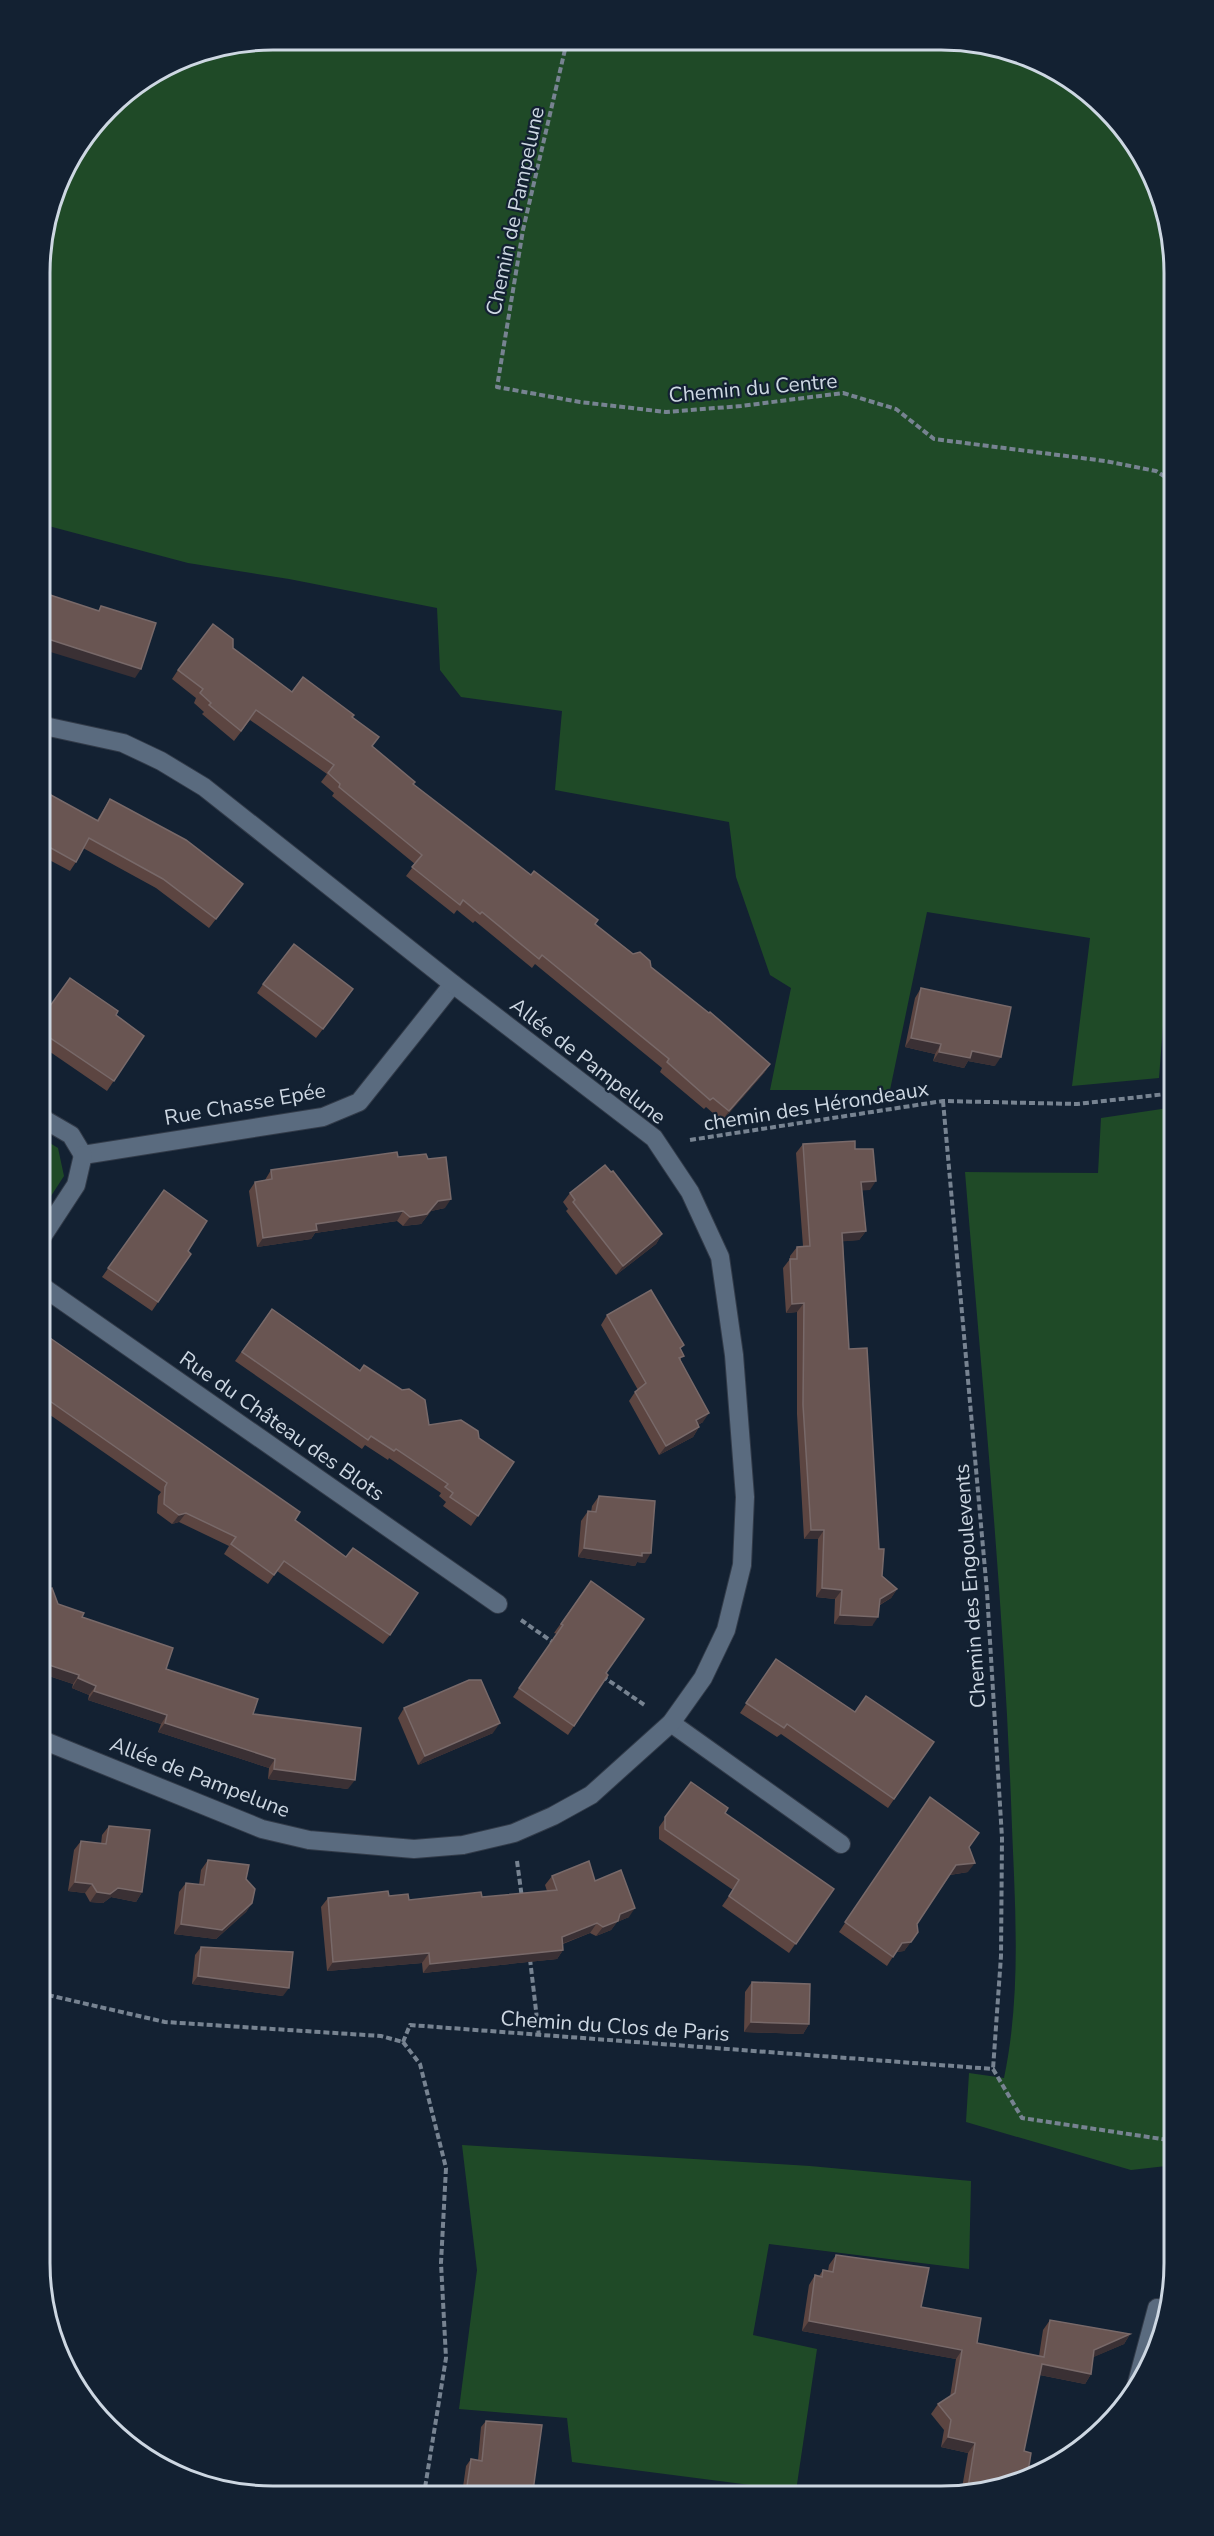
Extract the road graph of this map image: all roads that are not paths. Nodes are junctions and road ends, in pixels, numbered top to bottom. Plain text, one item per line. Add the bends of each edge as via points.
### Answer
1 (50, 728) edge
2 (453, 984) junction
3 (50, 1123) edge
4 (83, 1155) junction
5 (50, 1225) edge
6 (50, 1292) edge
7 (498, 1604) road end
8 (671, 1723) junction
9 (50, 1743) edge
10 (841, 1844) dead end
11 (1157, 2308) dead end
12 (1145, 2356) edge

1 - 2 street, Allée de Pampelune via 123,743 161,760 204,787
2 - 4 street, Rue Chasse Epée via 359,1102 322,1117
2 - 8 street, Allée de Pampelune via 654,1138 690,1192 720,1257 734,1355 745,1497 742,1565 726,1630 703,1678
3 - 4 street via 70,1135
4 - 5 street via 76,1185
6 - 7 street, Rue du Château des Blots
8 - 9 street, Allée de Pampelune via 591,1795 553,1816 514,1833 463,1845 414,1849 309,1840 262,1829
8 - 10 street
11 - 12 street

